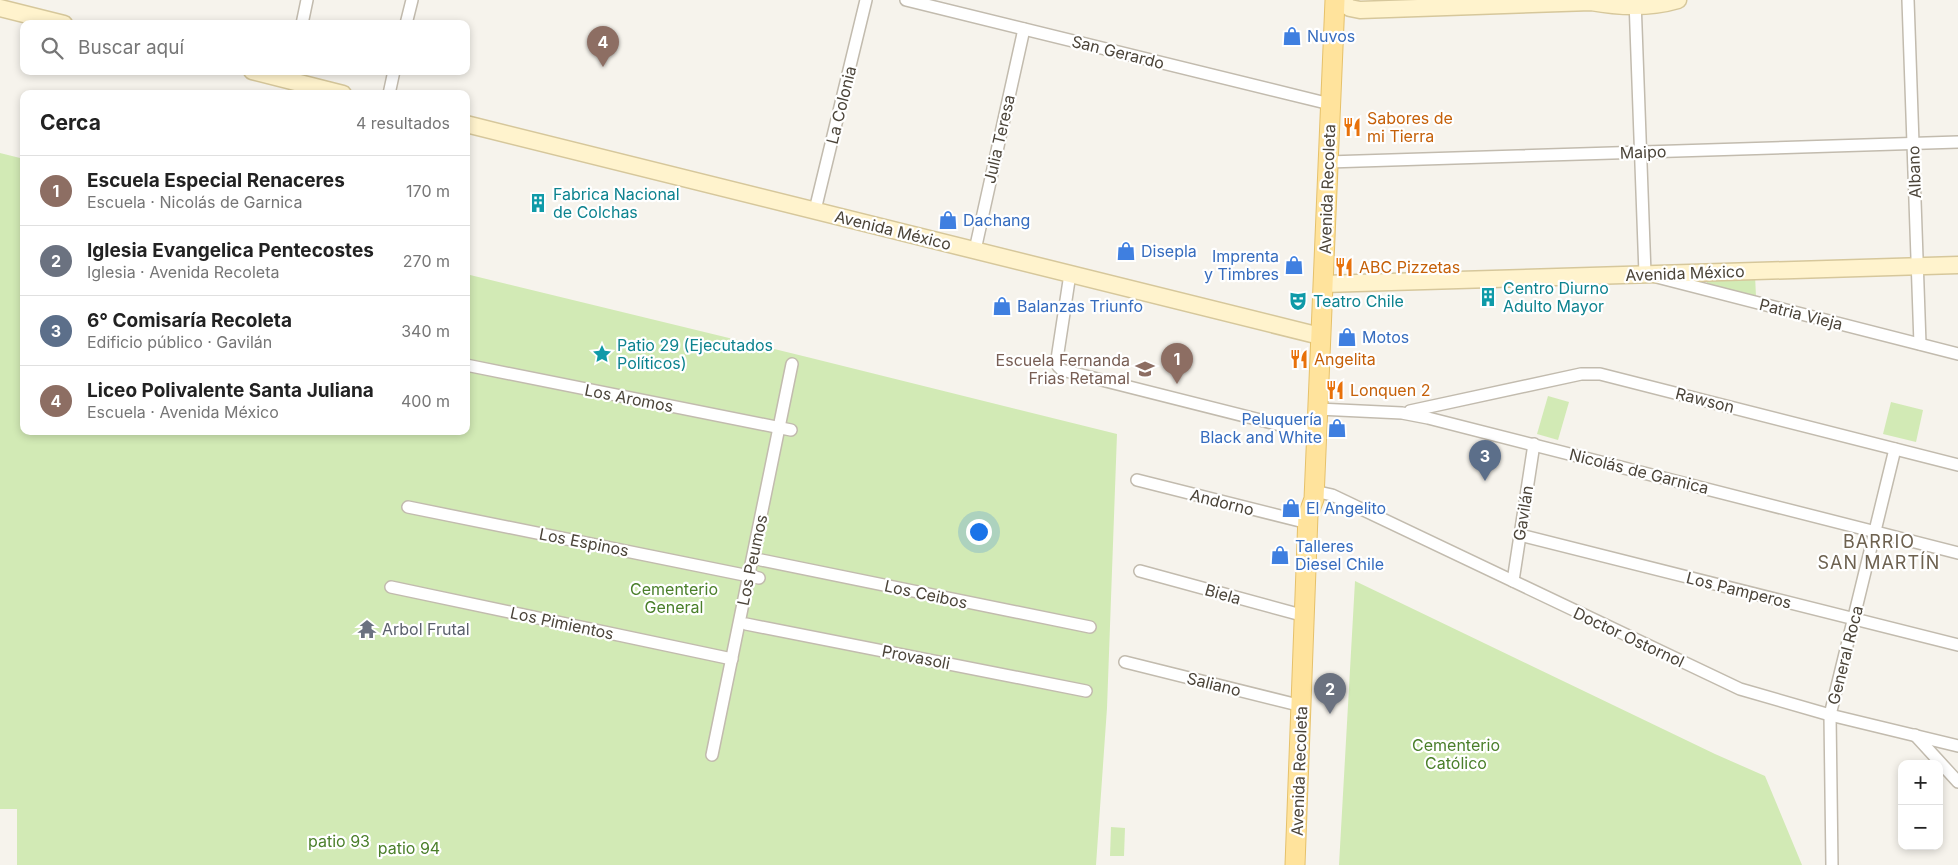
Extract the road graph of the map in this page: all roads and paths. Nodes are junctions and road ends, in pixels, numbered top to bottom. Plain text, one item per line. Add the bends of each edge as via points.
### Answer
1 (307, 0) edge
2 (412, 0) edge
3 (866, 0) edge
4 (906, 0) edge
5 (1335, 0) edge
6 (1340, 0) edge
7 (1678, 0) edge
8 (1908, 0) edge
9 (1594, 1) edge
10 (1635, 3) edge
11 (0, 8) edge
12 (1360, 10) junction
13 (48, 20) edge
14 (303, 20) edge
15 (407, 20) edge
16 (1334, 26) junction
17 (1024, 29) junction
18 (393, 75) edge
19 (289, 76) edge
20 (331, 90) edge
21 (390, 90) edge
22 (1330, 104) junction
23 (470, 125) edge
24 (1958, 142) edge
25 (1913, 143) junction
26 (1640, 152) junction
27 (1328, 162) junction
28 (815, 210) junction
29 (974, 250) junction
30 (1958, 265) edge
31 (1917, 266) junction
32 (1070, 274) junction
33 (1645, 274) junction
34 (1323, 284) junction
35 (1320, 336) junction
36 (1920, 344) junction
37 (1958, 354) edge
38 (792, 364) dead end
39 (470, 366) edge
40 (1450, 403) junction
41 (1318, 409) junction
42 (1402, 413) junction
43 (1450, 423) junction
44 (779, 429) junction
45 (791, 430) dead end
46 (1316, 434) junction
47 (1534, 444) junction
48 (1895, 449) junction
49 (1958, 465) edge
50 (1137, 480) dead end
51 (1314, 495) junction
52 (408, 507) dead end
53 (1308, 523) junction
54 (1875, 532) junction
55 (1520, 535) junction
56 (1958, 553) edge
57 (762, 560) dead end
58 (1140, 570) dead end
59 (754, 576) junction
60 (1513, 581) junction
61 (391, 587) dead end
62 (1305, 616) junction
63 (1854, 619) junction
64 (746, 624) dead end
65 (1090, 627) dead end
66 (1958, 645) edge
67 (732, 658) junction
68 (1125, 662) dead end
69 (1086, 691) dead end
70 (1302, 706) junction
71 (1830, 715) junction
72 (1915, 735) junction
73 (1958, 746) edge
74 (712, 755) dead end
75 (1958, 782) edge
76 (1295, 865) edge
77 (1307, 865) edge
78 (1832, 865) edge

1 - 14 street
2 - 15 street
3 - 28 street, La Colonia
4 - 17 street, San Gerardo
5 - 16 main road, Avenida Recoleta
6 - 12 street via 1350,8
7 - 10 street
8 - 25 street, Albano
9 - 10 street via 1614,5
9 - 12 street
10 - 26 street
11 - 13 street
12 - 16 street
16 - 22 main road, Avenida Recoleta
17 - 22 street, San Gerardo
17 - 29 street, Julia Teresa
18 - 21 street
19 - 20 street
22 - 27 main road, Avenida Recoleta
23 - 28 street, Avenida México
24 - 25 street, Maipo
25 - 26 street, Maipo
25 - 31 street, Albano
26 - 27 street, Maipo
26 - 33 street
27 - 34 main road, Avenida Recoleta
28 - 29 street, Avenida México
29 - 32 street, Avenida México
30 - 31 street, Avenida México
31 - 33 street, Avenida México
31 - 36 street, Albano
32 - 35 street, Avenida México
32 - 46 street via 1057,359 1062,370
33 - 34 street, Avenida México
33 - 36 street, Patria Vieja
34 - 35 main road, Avenida Recoleta
35 - 41 main road, Avenida Recoleta
36 - 37 street, Patria Vieja
38 - 44 street, Los Peumos
39 - 44 street, Los Aromos
40 - 42 street, Rawson
40 - 43 street
40 - 48 street, Rawson via 1581,374 1600,374
41 - 42 street, Nicolás de Garnica
41 - 46 main road, Avenida Recoleta
42 - 43 street, Nicolás de Garnica
43 - 47 street, Nicolás de Garnica
44 - 45 street, Los Aromos
44 - 59 street, Los Peumos
46 - 51 main road, Avenida Recoleta
47 - 54 street, Nicolás de Garnica
47 - 55 street, Gavilán
48 - 49 street, Rawson
48 - 54 street, General Roca
50 - 53 street, Andorno
51 - 53 main road, Avenida Recoleta
51 - 60 street, Doctor Ostornol via 1332,495
51 - 77 main road, Avenida Recoleta via 1319,515
52 - 59 street, Los Espinos
53 - 62 main road, Avenida Recoleta
54 - 56 street, Nicolás de Garnica
54 - 63 street, General Roca
55 - 60 street, Gavilán
55 - 63 street, Los Pamperos
57 - 65 street, Los Ceibos
58 - 62 street, Biela
59 - 67 street, Los Peumos
60 - 71 street, Doctor Ostornol via 1740,689
61 - 67 street, Los Pimientos
62 - 70 main road, Avenida Recoleta
63 - 66 street, Los Pamperos
63 - 71 street, General Roca
64 - 69 street, Provasoli
67 - 74 street, Los Peumos
68 - 70 street, Saliano
70 - 76 main road, Avenida Recoleta
71 - 72 street, Doctor Ostornol
71 - 78 street, General Roca
72 - 73 street, Doctor Ostornol
72 - 75 street

